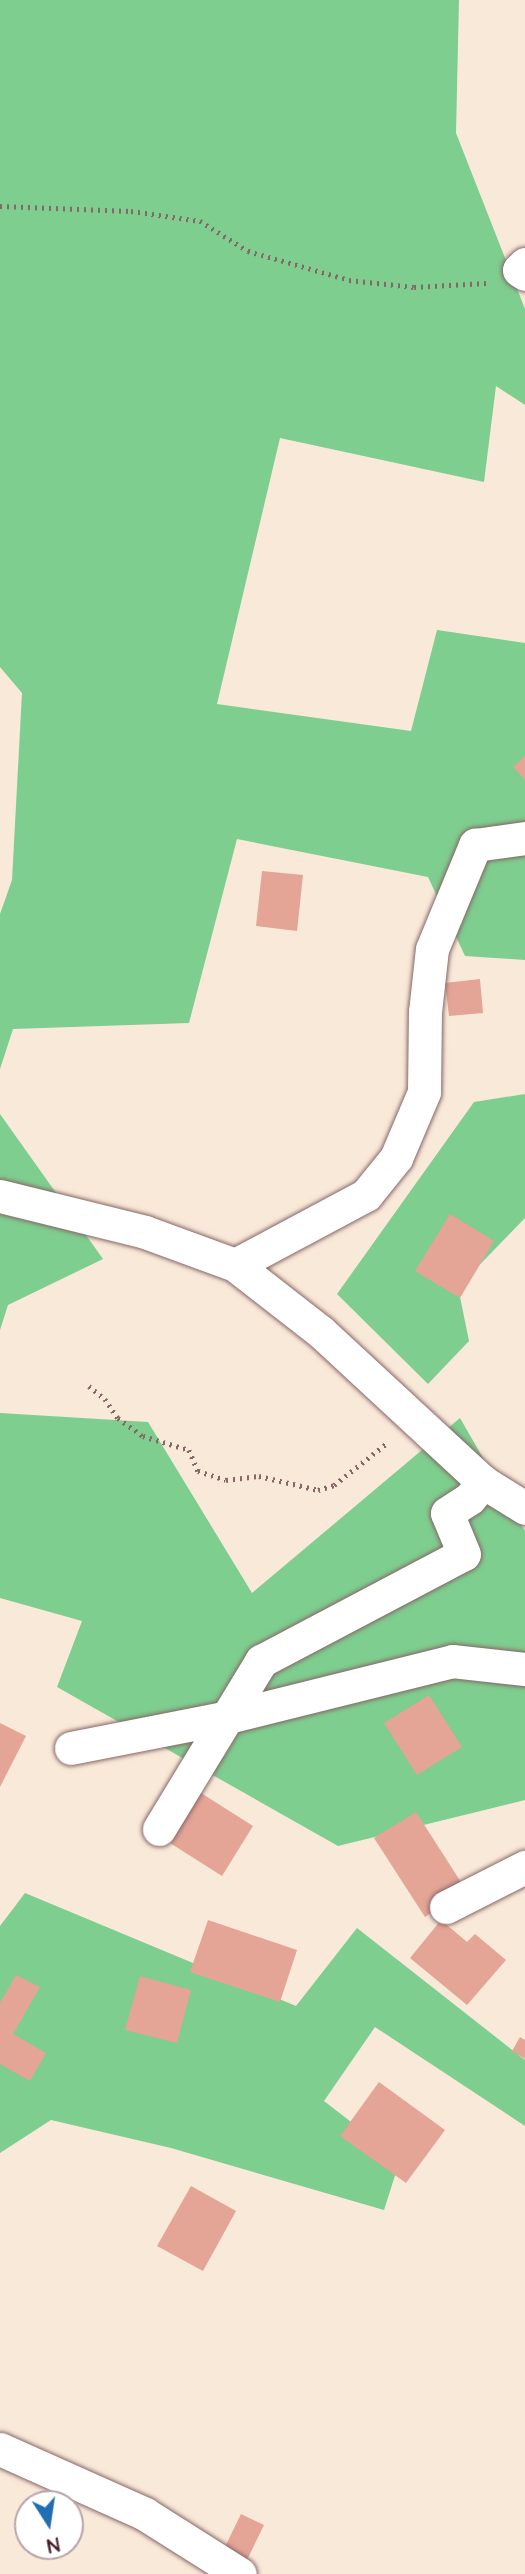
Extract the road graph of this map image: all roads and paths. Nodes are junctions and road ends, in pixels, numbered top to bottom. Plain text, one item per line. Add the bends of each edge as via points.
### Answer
1 (0, 206) edge
2 (523, 269) edge
3 (525, 838) edge
4 (0, 1196) edge
5 (235, 1265) junction
6 (89, 1386) dead end
7 (397, 1447) dead end
8 (483, 1482) junction
9 (525, 1508) edge
10 (525, 1669) edge
11 (224, 1718) junction
12 (71, 1748) dead end
13 (159, 1829) dead end
14 (525, 1867) edge
15 (446, 1907) dead end
16 (0, 2449) edge
17 (240, 2574) edge

1 - 2 path via 131,211 200,221 248,251 349,280 414,287 480,286
3 - 5 street via 475,845 432,949 424,1093 397,1158 366,1195
4 - 5 street via 145,1232
5 - 8 street via 321,1332
6 - 7 path via 118,1419 143,1436 189,1450 198,1471 226,1480 259,1476 318,1490 334,1485 386,1443
8 - 9 street
8 - 11 street via 470,1498 447,1513 464,1554 261,1661
10 - 11 street via 452,1661
11 - 12 street
11 - 13 street
14 - 15 street
16 - 17 street via 145,2514

